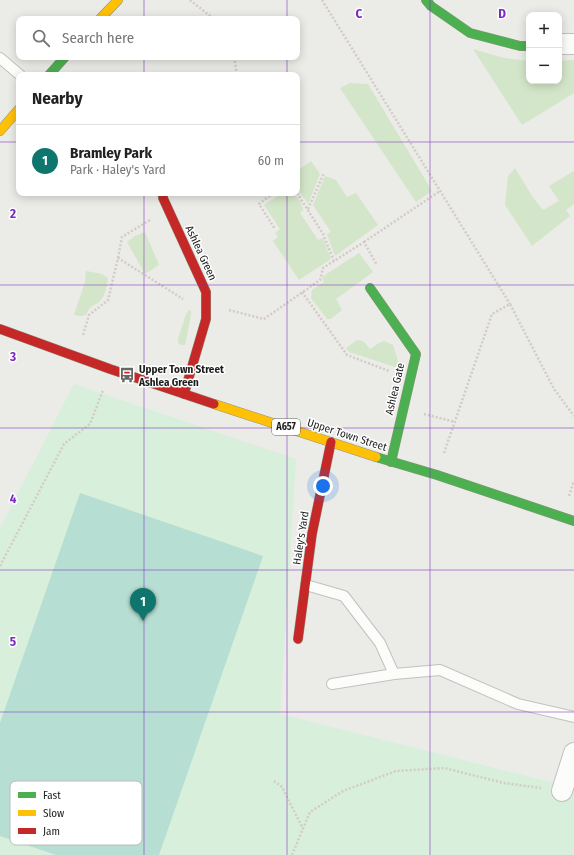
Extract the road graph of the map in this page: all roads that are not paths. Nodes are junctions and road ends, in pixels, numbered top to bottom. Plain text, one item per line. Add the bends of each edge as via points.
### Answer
1 (118, 0) edge
2 (426, 0) edge
3 (103, 16) edge
4 (562, 44) edge
5 (574, 44) edge
6 (526, 46) edge
7 (0, 58) edge
8 (62, 60) edge
9 (16, 72) edge
10 (52, 72) edge
11 (16, 112) edge
12 (0, 131) edge
13 (163, 196) edge
14 (371, 290) road end
15 (0, 329) edge
16 (184, 394) junction
17 (331, 442) junction
18 (391, 462) junction
19 (574, 521) edge
20 (306, 585) junction
21 (298, 639) dead end
22 (394, 674) junction
23 (332, 684) dead end
24 (574, 717) edge
25 (574, 753) edge
26 (562, 791) road end

1 - 3 street
2 - 6 street via 430,6 470,33
4 - 5 street
7 - 9 lane
8 - 10 street
11 - 12 street
13 - 16 street, Ashlea Green via 206,292 206,319
14 - 18 street, Ashlea Gate via 416,354
15 - 16 street, Upper Town Street / A657
16 - 17 street, Upper Town Street / A657
17 - 18 street, Upper Town Street / A657
17 - 20 street, Haley's Yard via 312,534
18 - 19 street, Upper Town Street / A657 via 437,474
20 - 21 street, Haley's Yard
20 - 22 lane via 344,596 380,644
22 - 23 lane
22 - 24 lane via 440,670 518,704
25 - 26 street

